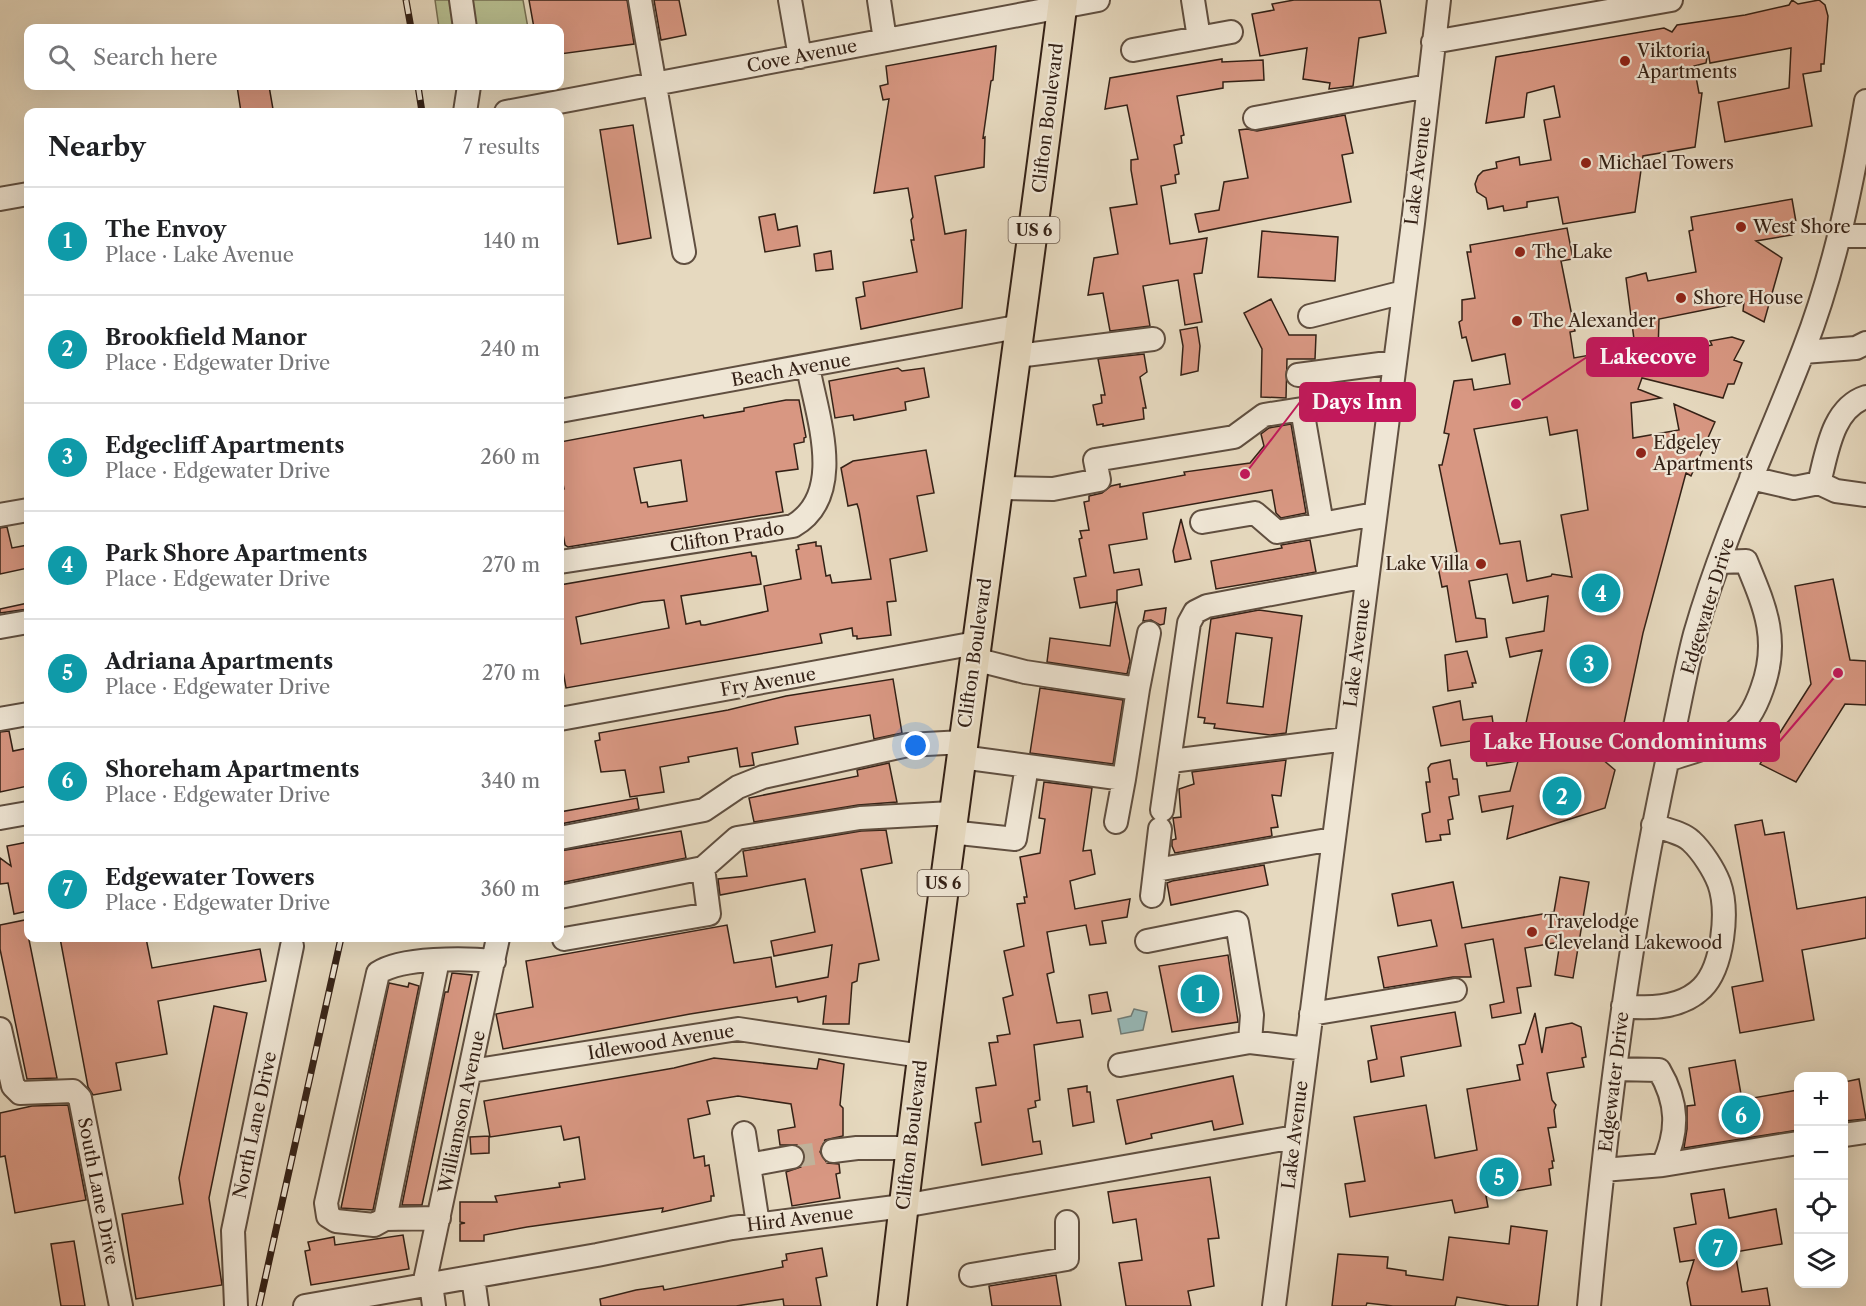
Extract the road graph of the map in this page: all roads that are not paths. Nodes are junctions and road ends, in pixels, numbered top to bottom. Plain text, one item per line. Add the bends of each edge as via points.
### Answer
1 (461, 0) edge
2 (640, 0) edge
3 (790, 0) edge
4 (879, 0) edge
5 (1098, 0) edge
6 (1193, 0) edge
7 (1439, 0) edge
8 (1671, 0) edge
9 (1062, 3) edge
10 (464, 24) edge
11 (1231, 32) dead end
12 (1199, 38) junction
13 (885, 40) junction
14 (1433, 42) junction
15 (1133, 50) dead end
16 (801, 57) junction
17 (655, 84) junction
18 (1428, 86) junction
19 (468, 90) edge
20 (1866, 101) edge
21 (466, 108) edge
22 (527, 108) edge
23 (1255, 118) dead end
24 (24, 195) edge
25 (0, 199) edge
26 (1839, 236) junction
27 (1866, 236) edge
28 (684, 252) dead end
29 (1404, 292) junction
30 (1310, 316) dead end
31 (1022, 326) junction
32 (1153, 339) dead end
33 (1866, 343) edge
34 (1803, 352) junction
35 (1017, 356) junction
36 (1395, 362) junction
37 (808, 367) junction
38 (1298, 375) dead end
39 (1391, 394) junction
40 (1866, 397) edge
41 (1302, 409) junction
42 (564, 410) edge
43 (1751, 478) junction
44 (1819, 483) junction
45 (999, 488) junction
46 (1866, 495) edge
47 (24, 511) edge
48 (1375, 514) junction
49 (0, 515) edge
50 (1202, 522) dead end
51 (1322, 524) junction
52 (564, 561) edge
53 (1720, 562) junction
54 (1367, 576) junction
55 (24, 623) edge
56 (0, 627) edge
57 (1149, 633) dead end
58 (975, 651) junction
59 (1138, 688) junction
60 (24, 715) edge
61 (564, 718) edge
62 (0, 719) edge
63 (1346, 739) junction
64 (962, 749) junction
65 (1668, 760) junction
66 (1171, 761) junction
67 (1027, 766) junction
68 (1124, 779) junction
69 (24, 814) edge
70 (0, 818) edge
71 (1116, 822) dead end
72 (951, 823) junction
73 (1653, 825) junction
74 (564, 837) edge
75 (1333, 839) junction
76 (703, 868) junction
77 (1156, 870) junction
78 (564, 896) edge
79 (1152, 896) dead end
80 (564, 939) dead end
81 (1147, 941) dead end
82 (497, 942) edge
83 (292, 946) dead end
84 (438, 960) junction
85 (494, 961) junction
86 (1455, 990) dead end
87 (1623, 1006) junction
88 (1311, 1014) junction
89 (0, 1029) edge
90 (1250, 1042) junction
91 (1306, 1049) junction
92 (922, 1056) junction
93 (1120, 1065) dead end
94 (1615, 1069) junction
95 (471, 1071) junction
96 (1866, 1132) edge
97 (744, 1133) dead end
98 (1848, 1134) edge
99 (1295, 1137) junction
100 (1794, 1144) edge
101 (910, 1148) junction
102 (833, 1152) tunnel mouth
103 (792, 1156) tunnel mouth
104 (749, 1165) junction
105 (1663, 1165) junction
106 (1603, 1170) junction
107 (903, 1206) junction
108 (439, 1218) junction
109 (385, 1219) junction
110 (1067, 1222) dead end
111 (758, 1224) junction
112 (970, 1275) dead end
113 (473, 1277) junction
114 (430, 1292) edge
115 (361, 1301) edge
116 (121, 1306) edge
117 (236, 1306) edge
118 (305, 1306) edge
119 (477, 1306) edge
120 (892, 1306) edge
121 (1274, 1306) edge
122 (1589, 1306) edge

1 - 10 street
2 - 17 street
3 - 16 street
4 - 13 street
5 - 9 street, Cove Avenue
6 - 12 street
7 - 14 street, Lake Avenue
8 - 14 street
9 - 13 street, Cove Avenue
9 - 31 main road, Clifton Boulevard / US 6
11 - 12 street
12 - 15 street
13 - 16 street, Cove Avenue
14 - 18 street, Lake Avenue
16 - 17 street, Cove Avenue
17 - 22 street, Cove Avenue
17 - 28 street
18 - 23 street
18 - 29 street, Lake Avenue
19 - 21 street
20 - 26 street, Edgewater Drive
24 - 25 street
26 - 27 street
26 - 34 street, Edgewater Drive
29 - 30 street
29 - 36 street, Lake Avenue
31 - 35 main road, Clifton Boulevard / US 6
31 - 37 street, Beach Avenue
32 - 35 street
33 - 34 street via 1856,348
34 - 43 street, Edgewater Drive
35 - 45 main road, Clifton Boulevard / US 6
36 - 38 street
36 - 39 street, Lake Avenue
37 - 42 street, Beach Avenue
37 - 52 street, Clifton Prado via 826,476 815,507 802,522
39 - 41 street
39 - 48 street, Lake Avenue
40 - 44 street via 1854,401 1842,415 1832,435
41 - 45 street via 1264,415 1234,437 1095,460 1099,480 1053,489
41 - 51 street
43 - 44 street via 1794,488
43 - 53 street, Edgewater Drive
44 - 46 street via 1836,491
45 - 58 main road, Clifton Boulevard / US 6
47 - 49 street
48 - 51 street
48 - 54 street, Lake Avenue
50 - 51 street via 1255,513 1277,532
53 - 65 street, Edgewater Drive via 1695,634
53 - 65 street via 1746,561 1766,608 1772,645 1769,671 1755,709 1742,726 1726,738
54 - 63 street, Lake Avenue
54 - 66 street via 1207,606 1195,612 1190,623
55 - 56 street
57 - 59 street
58 - 59 street via 1025,672
58 - 61 street, Fry Avenue
58 - 64 main road, Clifton Boulevard / US 6
59 - 68 street
60 - 62 street
63 - 66 street
63 - 75 street, Lake Avenue
64 - 67 street
64 - 72 main road, Clifton Boulevard / US 6
64 - 74 street via 908,745 763,777 738,787 704,810
65 - 73 street, Edgewater Drive
66 - 77 street
67 - 68 street
67 - 72 street via 1014,839
68 - 71 street
69 - 70 street
72 - 76 street via 860,818 737,838
72 - 92 main road, Clifton Boulevard / US 6
73 - 87 street, Edgewater Drive
73 - 87 street via 1690,839 1718,882 1723,902 1720,950 1702,988 1685,1000 1648,1009
75 - 77 street
75 - 88 street, Lake Avenue
76 - 78 street
76 - 80 street via 709,914
77 - 79 street
81 - 90 street via 1237,922 1252,1015
82 - 85 street, Williamson Avenue
83 - 117 street, North Lane Drive via 233,1231
84 - 85 street
84 - 109 street
84 - 109 street via 388,967 378,973 326,1203 328,1216 336,1221 374,1225
85 - 95 street, Williamson Avenue
86 - 88 street
87 - 94 street, Edgewater Drive
88 - 91 street, Lake Avenue
89 - 116 street, South Lane Drive via 13,1086 20,1093 73,1091 80,1098
90 - 91 street
90 - 93 street
91 - 99 street, Lake Avenue
92 - 95 street, Idlewood Avenue via 738,1029
92 - 101 main road, Clifton Boulevard / US 6
94 - 105 street via 1659,1070 1668,1085 1674,1137
94 - 106 street, Edgewater Drive
95 - 108 street, Williamson Avenue
96 - 98 street
97 - 104 street
99 - 107 street, Hird Avenue
99 - 121 street, Lake Avenue
100 - 105 street
101 - 102 street
101 - 107 main road, Clifton Boulevard / US 6
103 - 104 street
104 - 111 street
105 - 106 street
106 - 122 street, Edgewater Drive
107 - 111 street, Hird Avenue
107 - 120 main road, Clifton Boulevard / US 6
108 - 109 street
108 - 114 street, Williamson Avenue
110 - 112 street via 1067,1259
111 - 113 street, Hird Avenue
113 - 114 street, Hird Avenue
113 - 119 street
114 - 115 street, Hird Avenue
115 - 118 street, Hird Avenue

